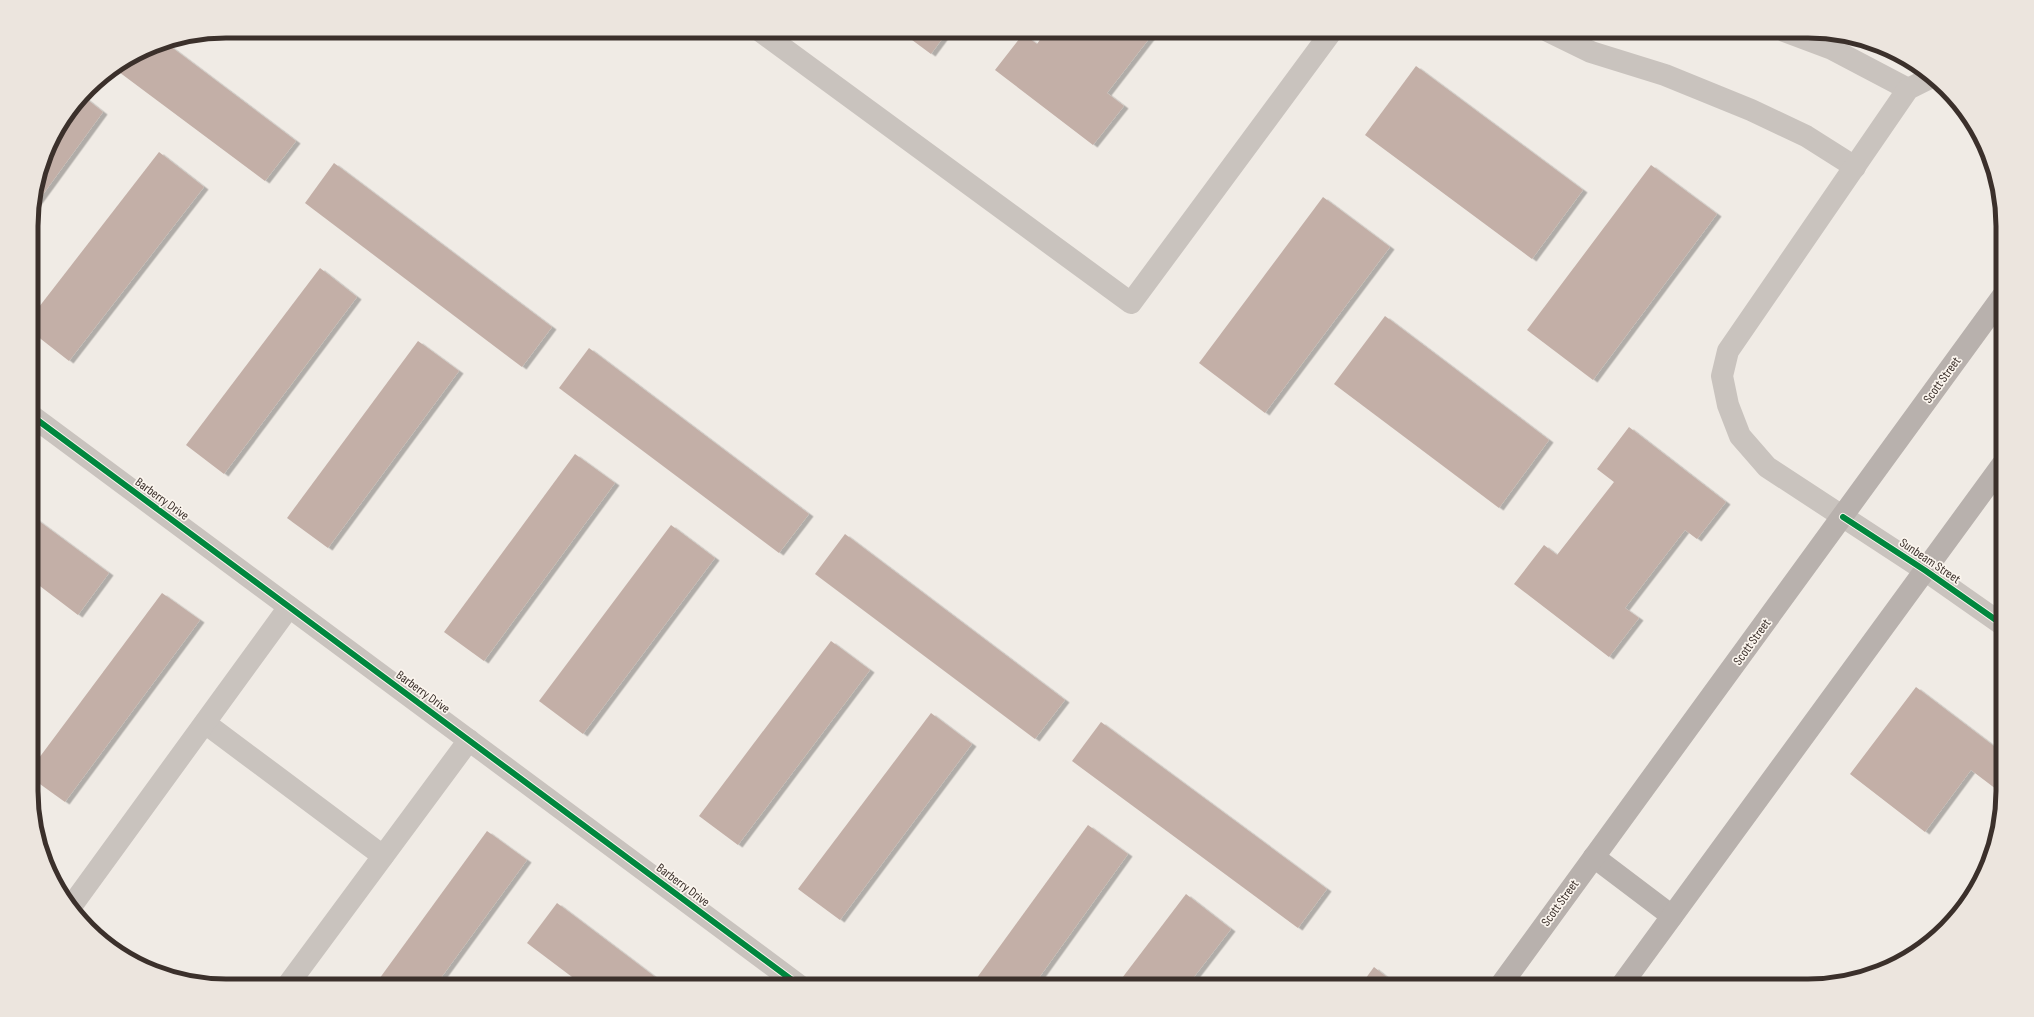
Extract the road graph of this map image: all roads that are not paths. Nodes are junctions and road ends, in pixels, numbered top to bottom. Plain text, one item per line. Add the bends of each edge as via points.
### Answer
1 (770, 38) edge
2 (1327, 38) edge
3 (1562, 38) edge
4 (1803, 38) edge
5 (1926, 80) edge
6 (1908, 90) junction
7 (1854, 167) junction
8 (1996, 305) edge
9 (38, 420) edge
10 (1996, 473) edge
11 (1843, 517) junction
12 (1926, 570) junction
13 (289, 607) junction
14 (1996, 621) edge
15 (205, 723) junction
16 (469, 740) junction
17 (383, 856) junction
18 (1594, 857) junction
19 (75, 902) edge
20 (1672, 916) junction
21 (292, 979) edge
22 (791, 979) edge
23 (1505, 979) edge
24 (1625, 979) edge

1 - 2 street via 1131,303
3 - 7 street via 1591,52 1665,75 1751,110 1806,136
4 - 6 street via 1832,49
5 - 6 street
6 - 7 street, Sunbeam Street
7 - 11 street, Sunbeam Street via 1728,351 1722,376 1728,405 1740,436 1767,467
8 - 11 main road, Scott Street
9 - 13 street, Barberry Drive
10 - 12 main road
11 - 12 street, Sunbeam Street
11 - 18 main road, Scott Street
12 - 14 street, Sunbeam Street
12 - 20 main road
13 - 15 street
13 - 16 street, Barberry Drive
15 - 17 street
15 - 19 street
16 - 17 street
16 - 22 street, Barberry Drive
17 - 21 street
18 - 20 main road
18 - 23 main road, Scott Street
20 - 24 main road

